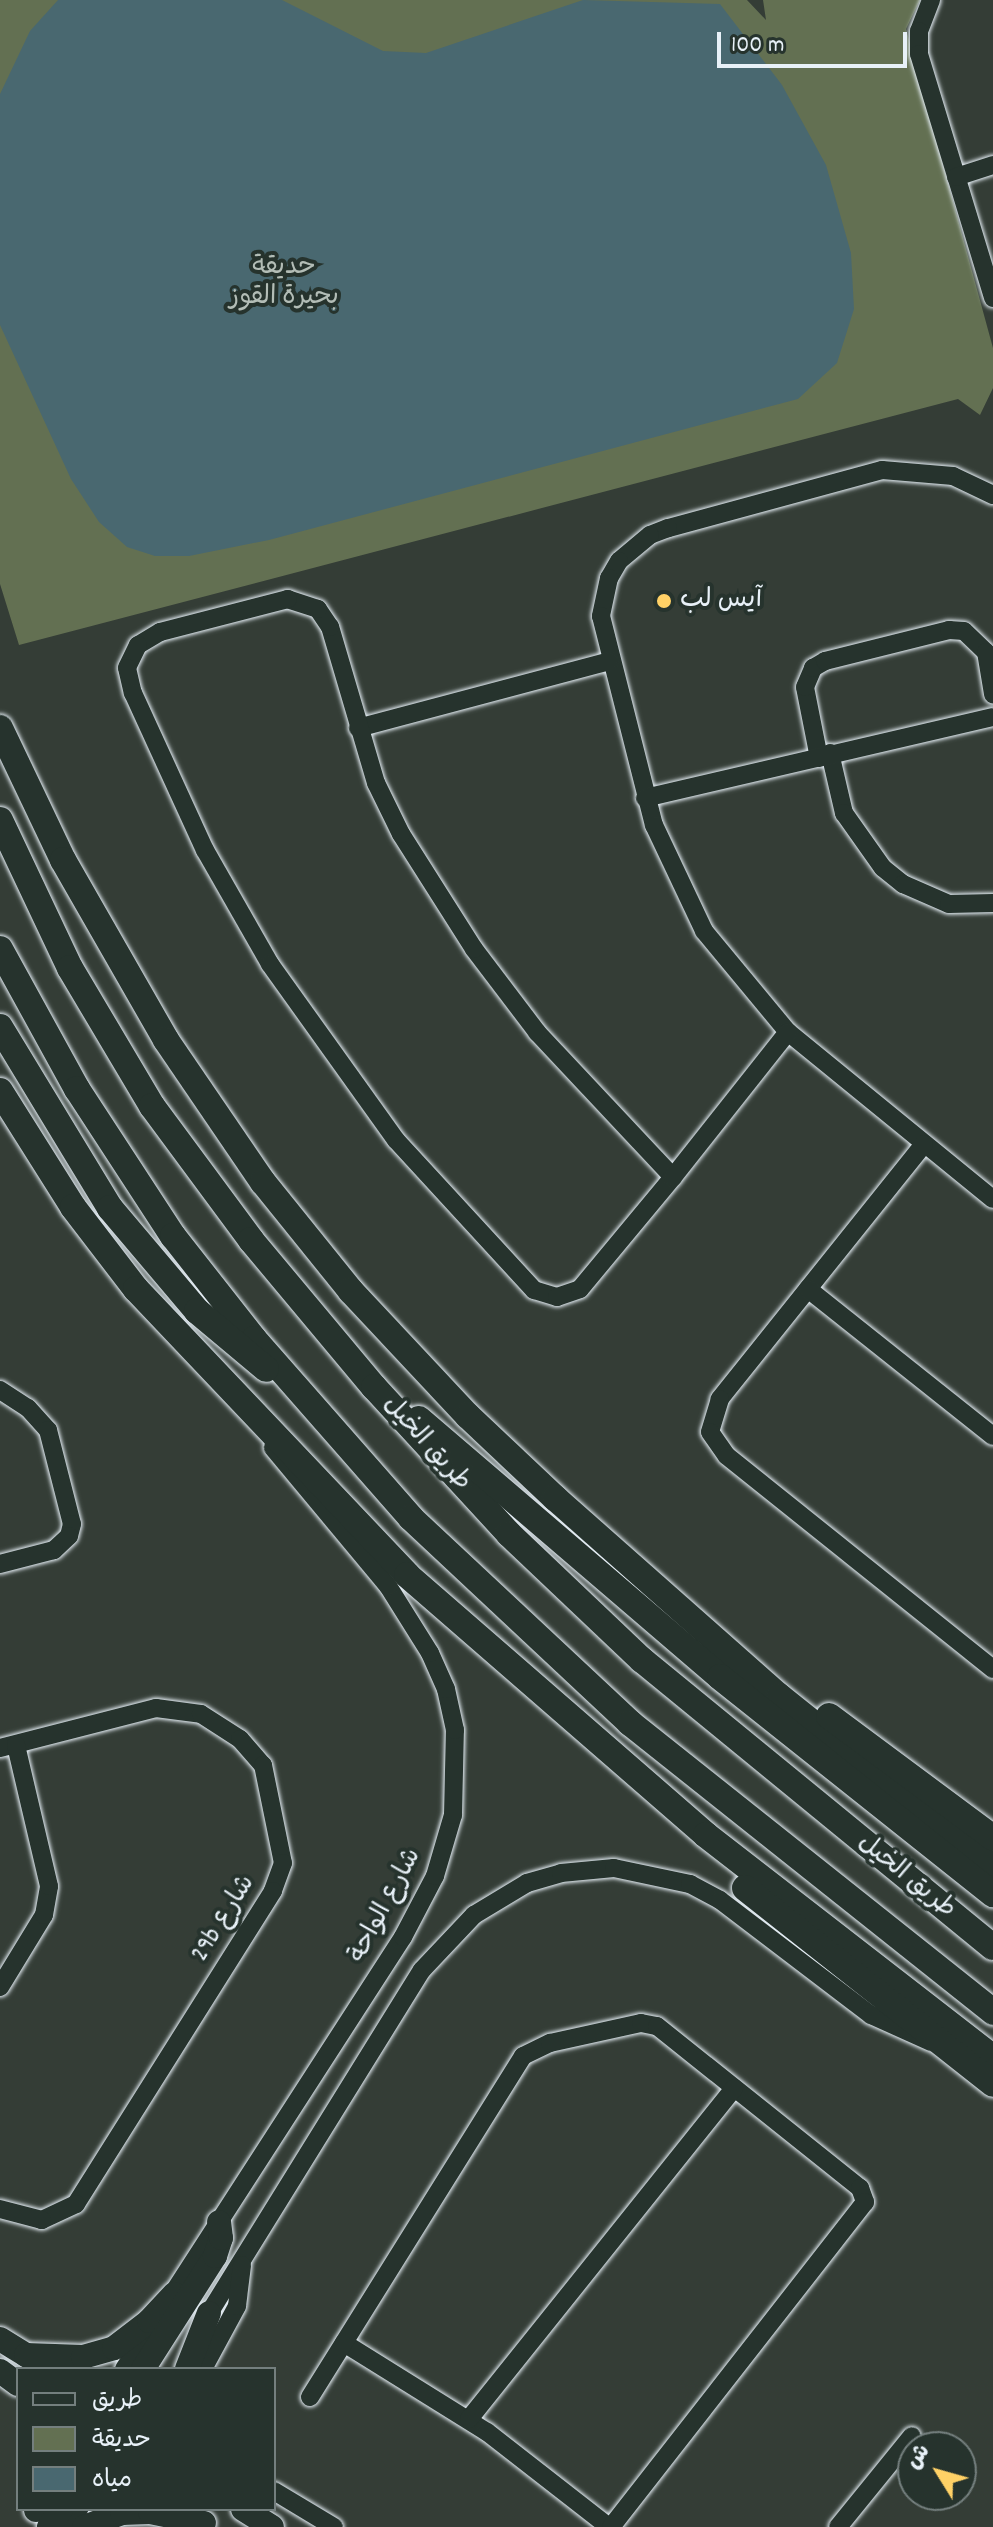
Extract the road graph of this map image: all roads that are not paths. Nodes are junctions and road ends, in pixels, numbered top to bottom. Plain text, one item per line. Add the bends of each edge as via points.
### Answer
1 (931, 0) edge
2 (993, 165) edge
3 (956, 177) junction
4 (993, 298) edge
5 (993, 495) edge
6 (609, 661) junction
7 (993, 694) edge
8 (993, 717) edge
9 (0, 728) edge
10 (358, 728) junction
11 (824, 755) junction
12 (645, 798) junction
13 (0, 820) edge
14 (993, 903) edge
15 (0, 949) edge
16 (0, 1027) edge
17 (788, 1032) junction
18 (0, 1091) edge
19 (924, 1144) junction
20 (673, 1177) junction
21 (993, 1199) edge
22 (808, 1289) junction
23 (374, 1387) junction
24 (297, 1388) junction
25 (0, 1390) edge
26 (250, 1413) junction
27 (993, 1436) edge
28 (0, 1564) edge
29 (722, 1646) junction
30 (993, 1669) edge
31 (8, 1746) edge
32 (650, 1787) junction
33 (993, 1838) edge
34 (993, 1867) edge
35 (993, 1894) edge
36 (993, 1947) edge
37 (0, 1987) edge
38 (993, 2012) edge
39 (941, 2046) junction
40 (993, 2058) edge
41 (993, 2084) edge
42 (734, 2088) junction
43 (0, 2209) edge
44 (219, 2222) junction
45 (242, 2260) junction
46 (174, 2294) junction
47 (209, 2313) junction
48 (0, 2339) edge
49 (344, 2343) junction
50 (26, 2355) junction
51 (46, 2367) edge
52 (125, 2367) edge
53 (144, 2367) edge
54 (175, 2367) edge
55 (188, 2367) edge
56 (204, 2367) edge
57 (310, 2397) dead end
58 (469, 2419) junction
59 (897, 2454) edge
60 (276, 2492) edge
61 (246, 2511) edge
62 (200, 2520) edge
63 (84, 2527) edge
64 (272, 2527) edge
65 (334, 2527) edge
66 (610, 2527) edge
67 (838, 2527) edge

1 - 3 street via 919,31 919,54
2 - 3 street
3 - 4 street
5 - 6 street via 936,472 882,470 650,535 626,553 609,578 601,616
6 - 10 street
6 - 12 street
7 - 11 street via 982,645 957,630 825,661 809,674 805,687
8 - 11 street
9 - 29 highway via 39,813 131,982 202,1098 294,1223 468,1416
10 - 20 street via 401,834 487,968 582,1085
10 - 20 street via 330,627 309,602 288,599 160,632 131,655 128,681 179,797 270,964 396,1140 525,1282 545,1296 580,1289
11 - 12 street
11 - 14 street via 844,813 883,868 914,890 949,904
12 - 17 street via 671,869 704,931
13 - 23 highway, طريق الخيل via 70,968 152,1106 251,1240
15 - 24 highway, طريق الخيل via 56,1053 136,1182 213,1288
16 - 24 highway via 89,1178 153,1261 220,1333
17 - 19 street
17 - 20 street
18 - 26 highway via 53,1178 115,1264
19 - 21 street
19 - 22 street
22 - 27 street
22 - 30 street via 720,1399 710,1432 727,1456
23 - 35 highway via 459,1450 685,1647
23 - 36 highway, طريق الخيل via 509,1534 630,1650
24 - 38 highway, طريق الخيل via 411,1518 575,1675 787,1852
25 - 28 street via 28,1408 48,1430 72,1524 69,1536 54,1550
26 - 32 highway via 441,1607
26 - 44 street, شارع الواحة via 421,1635 446,1689 457,1773 449,1836 429,1891
29 - 33 highway via 839,1722
29 - 34 highway
31 - 37 street, 29b شارع via 49,1886 44,1915
31 - 43 street, 29b شارع via 156,1708 201,1714 240,1739 263,1765 283,1863 273,1891 76,2204 42,2220
32 - 39 highway via 692,1837 765,1906
32 - 40 highway via 820,1927
39 - 41 highway
39 - 45 street via 871,2015 720,1900 690,1884 614,1868 544,1877 493,1900 422,1970
42 - 49 street via 649,2024 531,2050
42 - 58 street
42 - 66 street via 860,2188 864,2210
44 - 46 street, شارع الواحة
44 - 53 main road via 215,2256
45 - 47 street
45 - 56 street via 237,2306
46 - 50 main road via 114,2348 83,2357
46 - 52 street, شارع الواحة
47 - 54 street
47 - 55 main road
48 - 50 main road
49 - 57 street
49 - 58 street
50 - 51 main road
58 - 66 street
59 - 67 street
60 - 65 street
61 - 64 main road
62 - 63 main road via 122,2513

